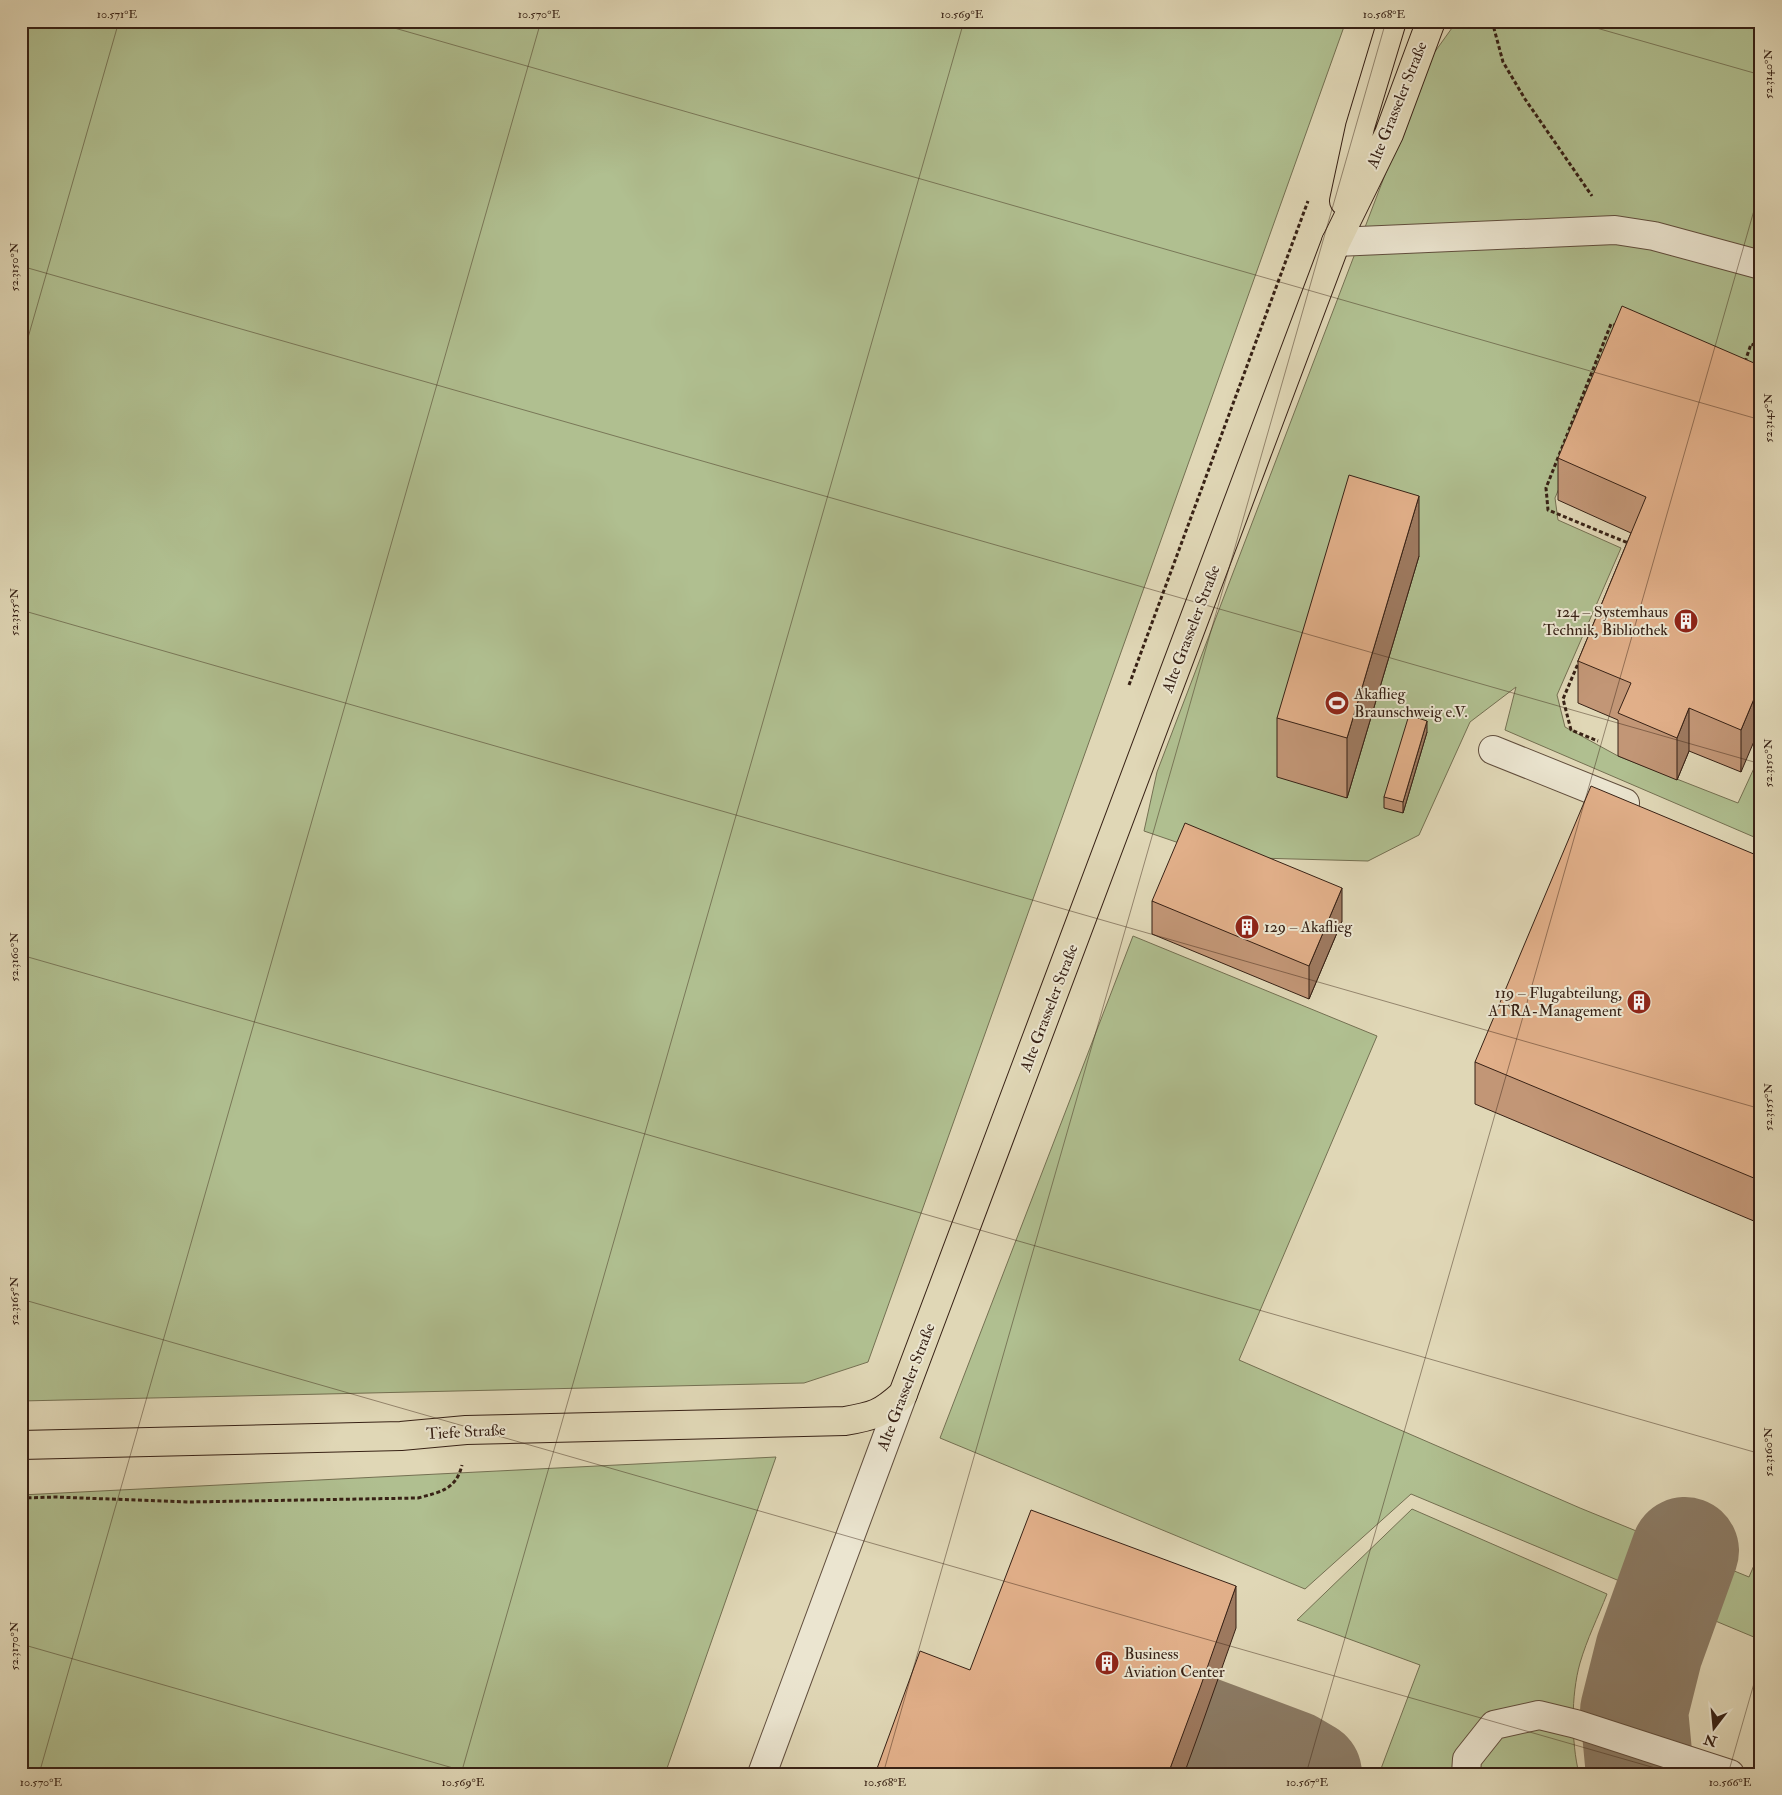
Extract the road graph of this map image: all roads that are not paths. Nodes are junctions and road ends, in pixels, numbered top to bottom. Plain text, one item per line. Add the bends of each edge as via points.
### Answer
1 (1392, 21) edge
2 (1431, 21) edge
3 (1336, 242) junction
4 (1761, 264) edge
5 (1493, 750) dead end
6 (1650, 814) edge
7 (903, 1394) junction
8 (21, 1445) edge
9 (762, 1774) edge
10 (1466, 1774) edge
11 (1730, 1774) edge

1 - 3 main road, Alte Grasseler Straße via 1360,127
2 - 3 main road, Alte Grasseler Straße via 1389,134
3 - 4 street via 1615,230 1654,236
3 - 7 main road, Alte Grasseler Straße
5 - 6 street
7 - 8 main road, Tiefe Straße via 886,1409 869,1417 845,1421
7 - 9 street, Alte Grasseler Straße
10 - 11 street via 1467,1759 1494,1725 1539,1714

